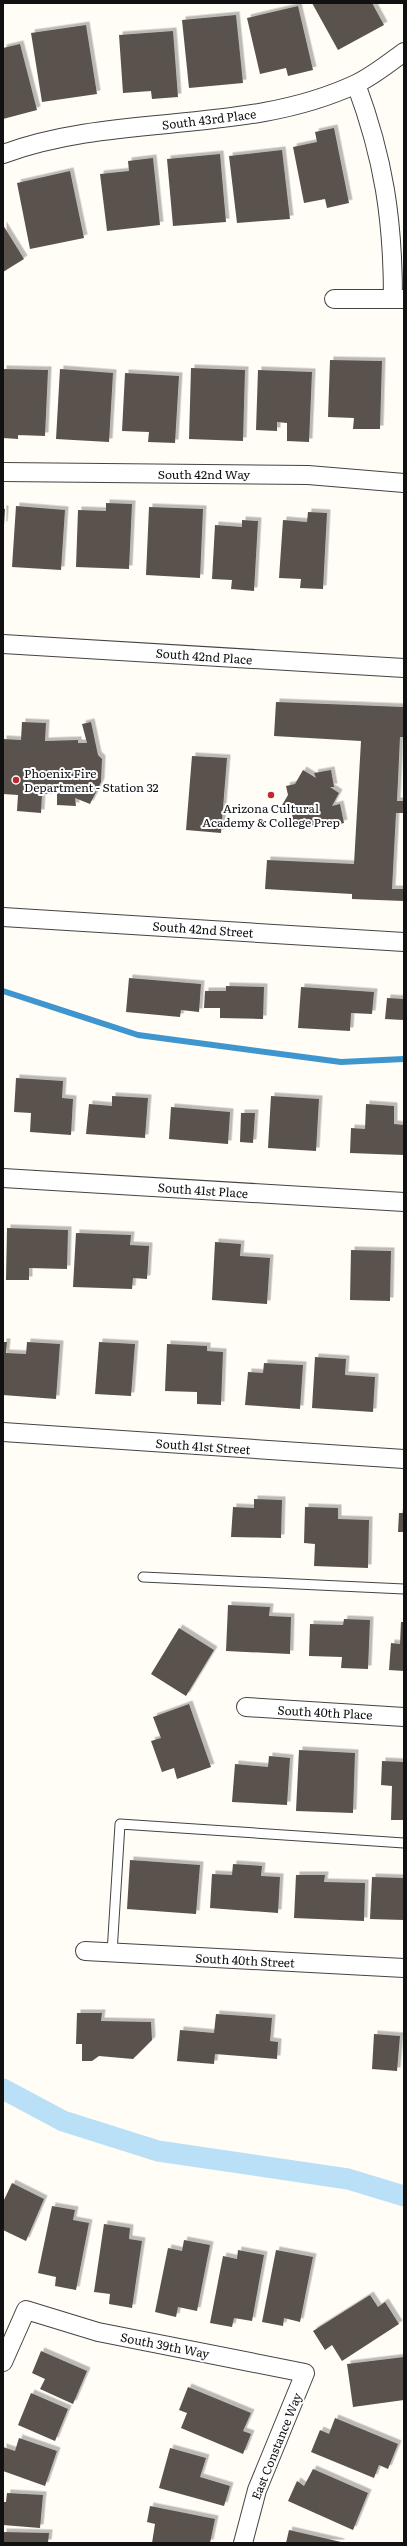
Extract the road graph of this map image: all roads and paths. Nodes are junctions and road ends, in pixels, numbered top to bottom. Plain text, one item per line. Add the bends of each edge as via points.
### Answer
1 (404, 52) edge
2 (356, 84) junction
3 (3, 154) edge
4 (334, 299) dead end
5 (399, 299) edge
6 (3, 472) edge
7 (404, 483) edge
8 (3, 644) edge
9 (404, 668) edge
10 (3, 917) edge
11 (404, 942) edge
12 (3, 1178) edge
13 (404, 1202) edge
14 (3, 1432) edge
15 (404, 1459) edge
16 (143, 1577) dead end
17 (404, 1589) edge
18 (246, 1707) dead end
19 (404, 1717) edge
20 (404, 1843) edge
21 (85, 1952) dead end
22 (112, 1953) junction
23 (404, 1968) edge
24 (3, 2362) edge
25 (305, 2373) joint
26 (243, 2543) edge

1 - 2 street, South 43rd Place
2 - 3 street, South 43rd Place via 286,108 236,117 63,136 32,143
2 - 5 street via 379,155 388,199
4 - 5 street
6 - 7 street, South 42nd Way via 308,475
8 - 9 street, South 42nd Place
10 - 11 street, South 42nd Street
12 - 13 street, South 41st Place
14 - 15 street, South 41st Street
16 - 17 lane
18 - 19 street, South 40th Place
20 - 22 lane via 120,1824
21 - 22 street, South 40th Street
22 - 23 street, South 40th Street
24 - 25 street, South 39th Way via 26,2310 98,2332
25 - 26 street, East Constance Way via 257,2490

